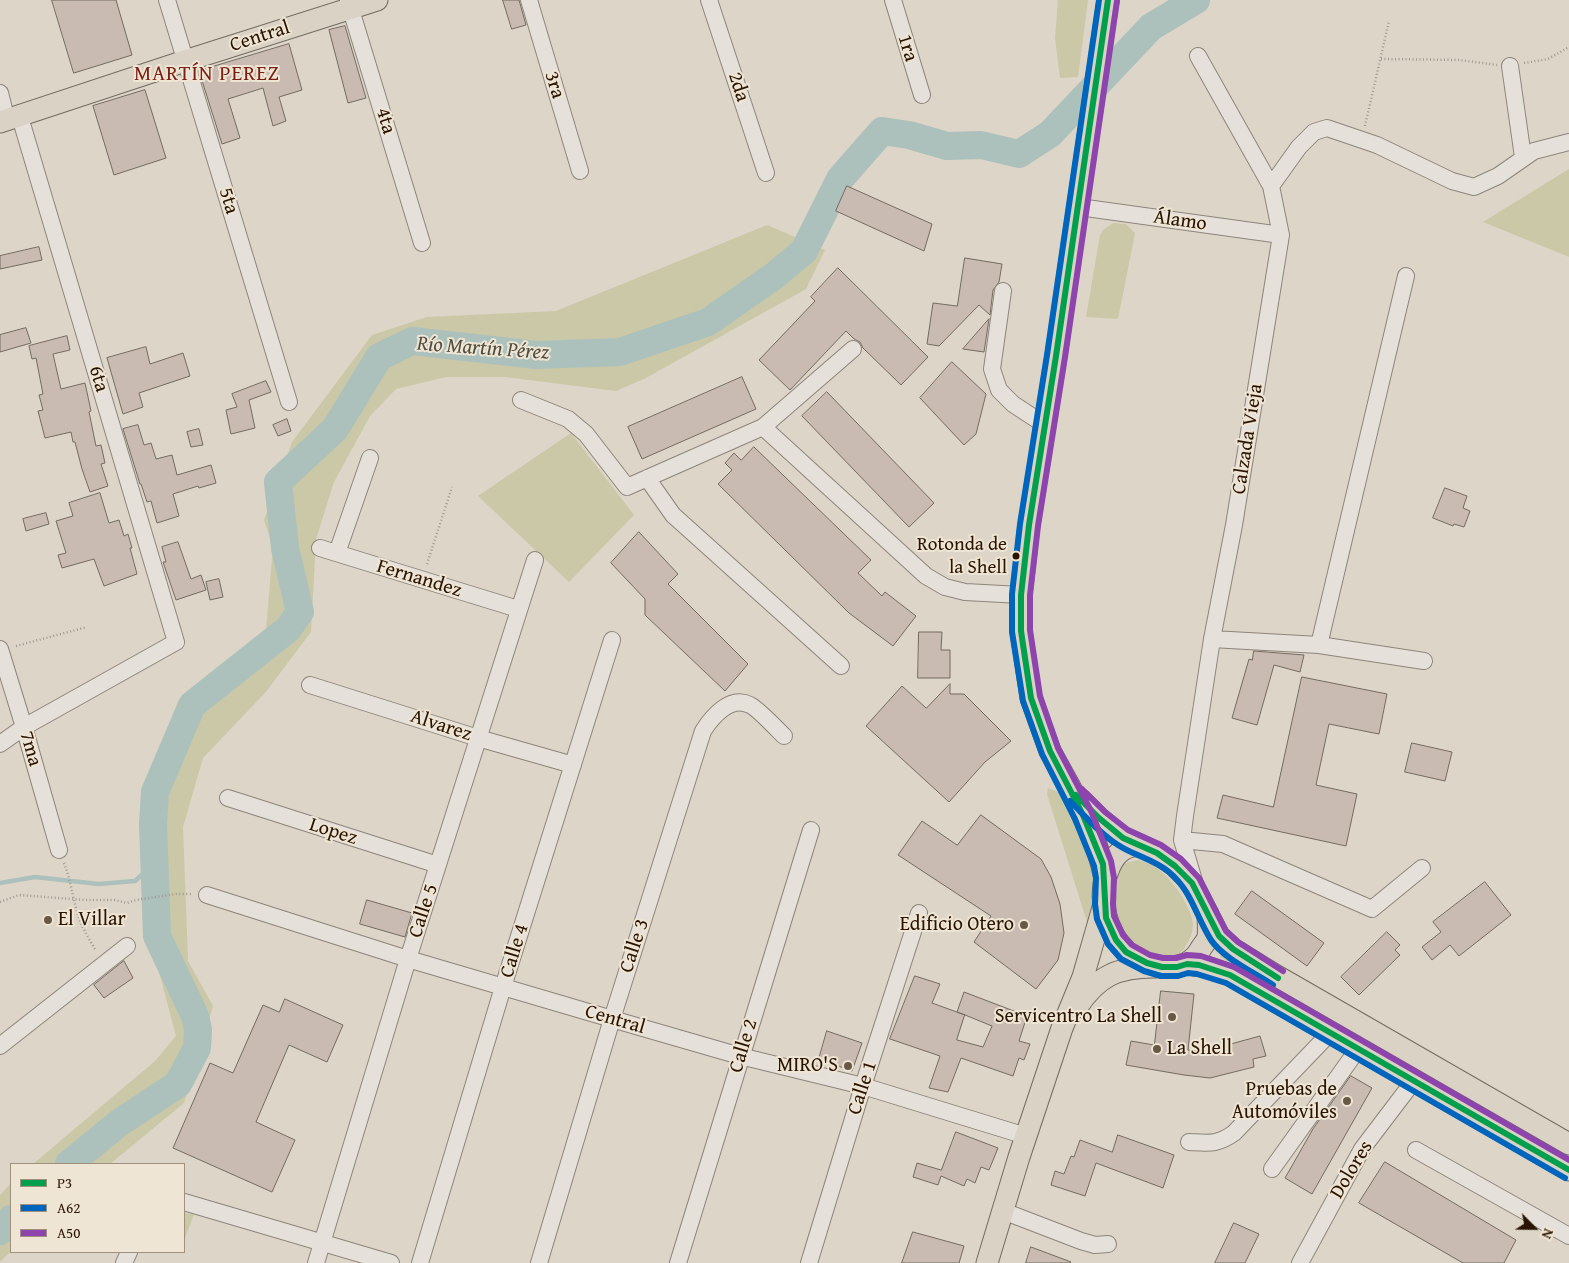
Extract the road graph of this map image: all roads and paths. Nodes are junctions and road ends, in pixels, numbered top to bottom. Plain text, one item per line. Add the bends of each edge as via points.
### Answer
1 (167, 0) edge
2 (377, 0) edge
3 (528, 0) edge
4 (709, 0) edge
5 (893, 0) edge
6 (1108, 0) edge
7 (349, 4) edge
8 (1389, 21) dead end
9 (1569, 47) edge
10 (1198, 56) dead end
11 (1381, 59) junction
12 (185, 61) junction
13 (1510, 66) junction
14 (0, 93) edge
15 (922, 95) dead end
16 (9, 120) edge
17 (1362, 139) junction
18 (1569, 142) edge
19 (1523, 158) junction
20 (580, 171) dead end
21 (766, 174) dead end
22 (1271, 186) junction
23 (1078, 207) junction
24 (1280, 235) junction
25 (422, 243) dead end
26 (1406, 276) dead end
27 (1003, 291) dead end
28 (853, 349) dead end
29 (521, 400) dead end
30 (289, 402) dead end
31 (1045, 425) junction
32 (763, 427) junction
33 (370, 458) dead end
34 (647, 478) junction
35 (452, 487) dead end
36 (320, 548) dead end
37 (337, 553) junction
38 (535, 560) dead end
39 (423, 580) junction
40 (1021, 595) junction
41 (518, 609) junction
42 (87, 626) dead end
43 (1212, 639) junction
44 (612, 640) dead end
45 (1319, 645) junction
46 (0, 649) edge
47 (1424, 661) dead end
48 (841, 666) dead end
49 (310, 685) dead end
50 (24, 727) junction
51 (784, 736) dead end
52 (478, 738) junction
53 (0, 744) edge
54 (572, 765) junction
55 (1070, 787) junction
56 (228, 798) dead end
57 (810, 830) dead end
58 (1182, 840) junction
59 (1143, 848) junction
60 (59, 850) dead end
61 (438, 865) junction
62 (1422, 868) dead end
63 (69, 874) dead end
64 (1105, 878) junction
65 (176, 894) dead end
66 (207, 895) dead end
67 (74, 899) junction
68 (0, 902) edge
69 (1104, 904) junction
70 (919, 913) dead end
71 (1208, 914) junction
72 (127, 946) dead end
73 (408, 959) junction
74 (1187, 964) junction
75 (103, 965) junction
76 (1162, 967) junction
77 (504, 987) junction
78 (612, 1019) junction
79 (1062, 1028) junction
80 (1330, 1033) junction
81 (0, 1046) edge
82 (1358, 1049) junction
83 (740, 1056) junction
84 (1413, 1082) junction
85 (863, 1086) junction
86 (1026, 1136) junction
87 (1189, 1142) dead end
88 (1569, 1144) edge
89 (1416, 1150) dead end
90 (1272, 1169) dead end
91 (1569, 1170) edge
92 (185, 1202) edge
93 (1002, 1211) junction
94 (1569, 1236) edge
95 (322, 1242) junction
96 (1108, 1244) dead end
97 (316, 1263) edge
98 (391, 1263) edge
99 (420, 1263) edge
100 (539, 1263) edge
101 (678, 1263) edge
102 (809, 1263) edge
103 (986, 1263) edge
104 (1300, 1263) edge

1 - 12 street, 5ta
2 - 7 main road, Central
3 - 20 street, 3ra
4 - 21 street, 2da
5 - 15 street, 1ra
6 - 23 main road
7 - 12 main road, Central
7 - 25 street, 4ta
8 - 11 path
9 - 13 path via 1548,59
10 - 22 street, Calzada Vieja
11 - 13 path via 1460,60
11 - 17 path
12 - 16 main road, Central
12 - 30 street, 5ta
13 - 19 street
14 - 16 street, 6ta
16 - 50 street, 6ta via 176,642
17 - 19 street via 1452,181 1474,187 1498,176
17 - 22 street via 1327,128 1314,132
18 - 19 street via 1534,151
22 - 24 street, Calzada Vieja
23 - 24 street, Álamo
23 - 31 main road
24 - 43 street, Calzada Vieja via 1234,525
26 - 45 street
27 - 31 street via 992,369 999,390 1012,404
28 - 32 street
29 - 34 street via 568,419 586,434 627,487
31 - 40 main road
32 - 34 street
32 - 40 street via 926,576 946,587 965,592
33 - 37 street
34 - 48 street via 673,515
35 - 39 path
36 - 37 street, Fernandez
37 - 39 street, Fernandez
38 - 41 street, Calle 5
39 - 41 street, Fernandez
40 - 55 main road via 1021,631 1031,698 1050,751
41 - 52 street, Calle 5
42 - 46 path
43 - 45 street
43 - 58 street, Calzada Vieja
44 - 54 street, Calle 4
45 - 47 street
46 - 50 street, 7ma
49 - 52 street, Alvarez
50 - 53 street
50 - 60 street, 7ma
51 - 78 street, Calle 3 via 750,705 741,703 724,708 703,731
52 - 54 street, Alvarez
52 - 61 street, Calle 5
54 - 77 street, Calle 4
55 - 59 main road via 1113,830
55 - 64 main road via 1097,847
56 - 61 street, Lopez
57 - 83 street, Calle 2
58 - 59 street via 1163,848
58 - 62 street via 1224,844 1372,909
58 - 71 street, Calzada Vieja via 1192,877
59 - 64 main road via 1121,851
59 - 71 main road via 1170,862 1185,875
61 - 73 street, Calle 5
63 - 67 path
64 - 69 main road
65 - 67 path via 127,903
66 - 73 street, Central
67 - 68 path via 19,895
67 - 75 path via 81,924
69 - 76 main road via 1106,918 1116,940 1126,952 1140,961
69 - 79 main road via 1083,976
70 - 85 street, Calle 1
71 - 74 main road via 1208,936 1196,957
71 - 88 main road via 1219,936 1249,960
72 - 75 street
73 - 77 street, Central
73 - 95 street, Calle 5
74 - 76 main road
74 - 80 main road via 1230,975
75 - 81 street
76 - 79 main road via 1134,968 1107,976
77 - 78 street, Central
77 - 99 street, Calle 4
78 - 83 street, Central
78 - 100 street, Calle 3
79 - 86 main road
80 - 82 main road
80 - 87 street via 1234,1133 1217,1143
82 - 84 main road
82 - 90 street
83 - 85 street, Central
83 - 101 street, Calle 2
84 - 91 main road
84 - 104 street, Dolores via 1362,1149
85 - 86 street, Central
85 - 102 street, Calle 1
86 - 93 main road
89 - 94 street
92 - 95 street
93 - 96 street via 1081,1241
93 - 103 main road
95 - 97 street, Calle 5
95 - 98 street

